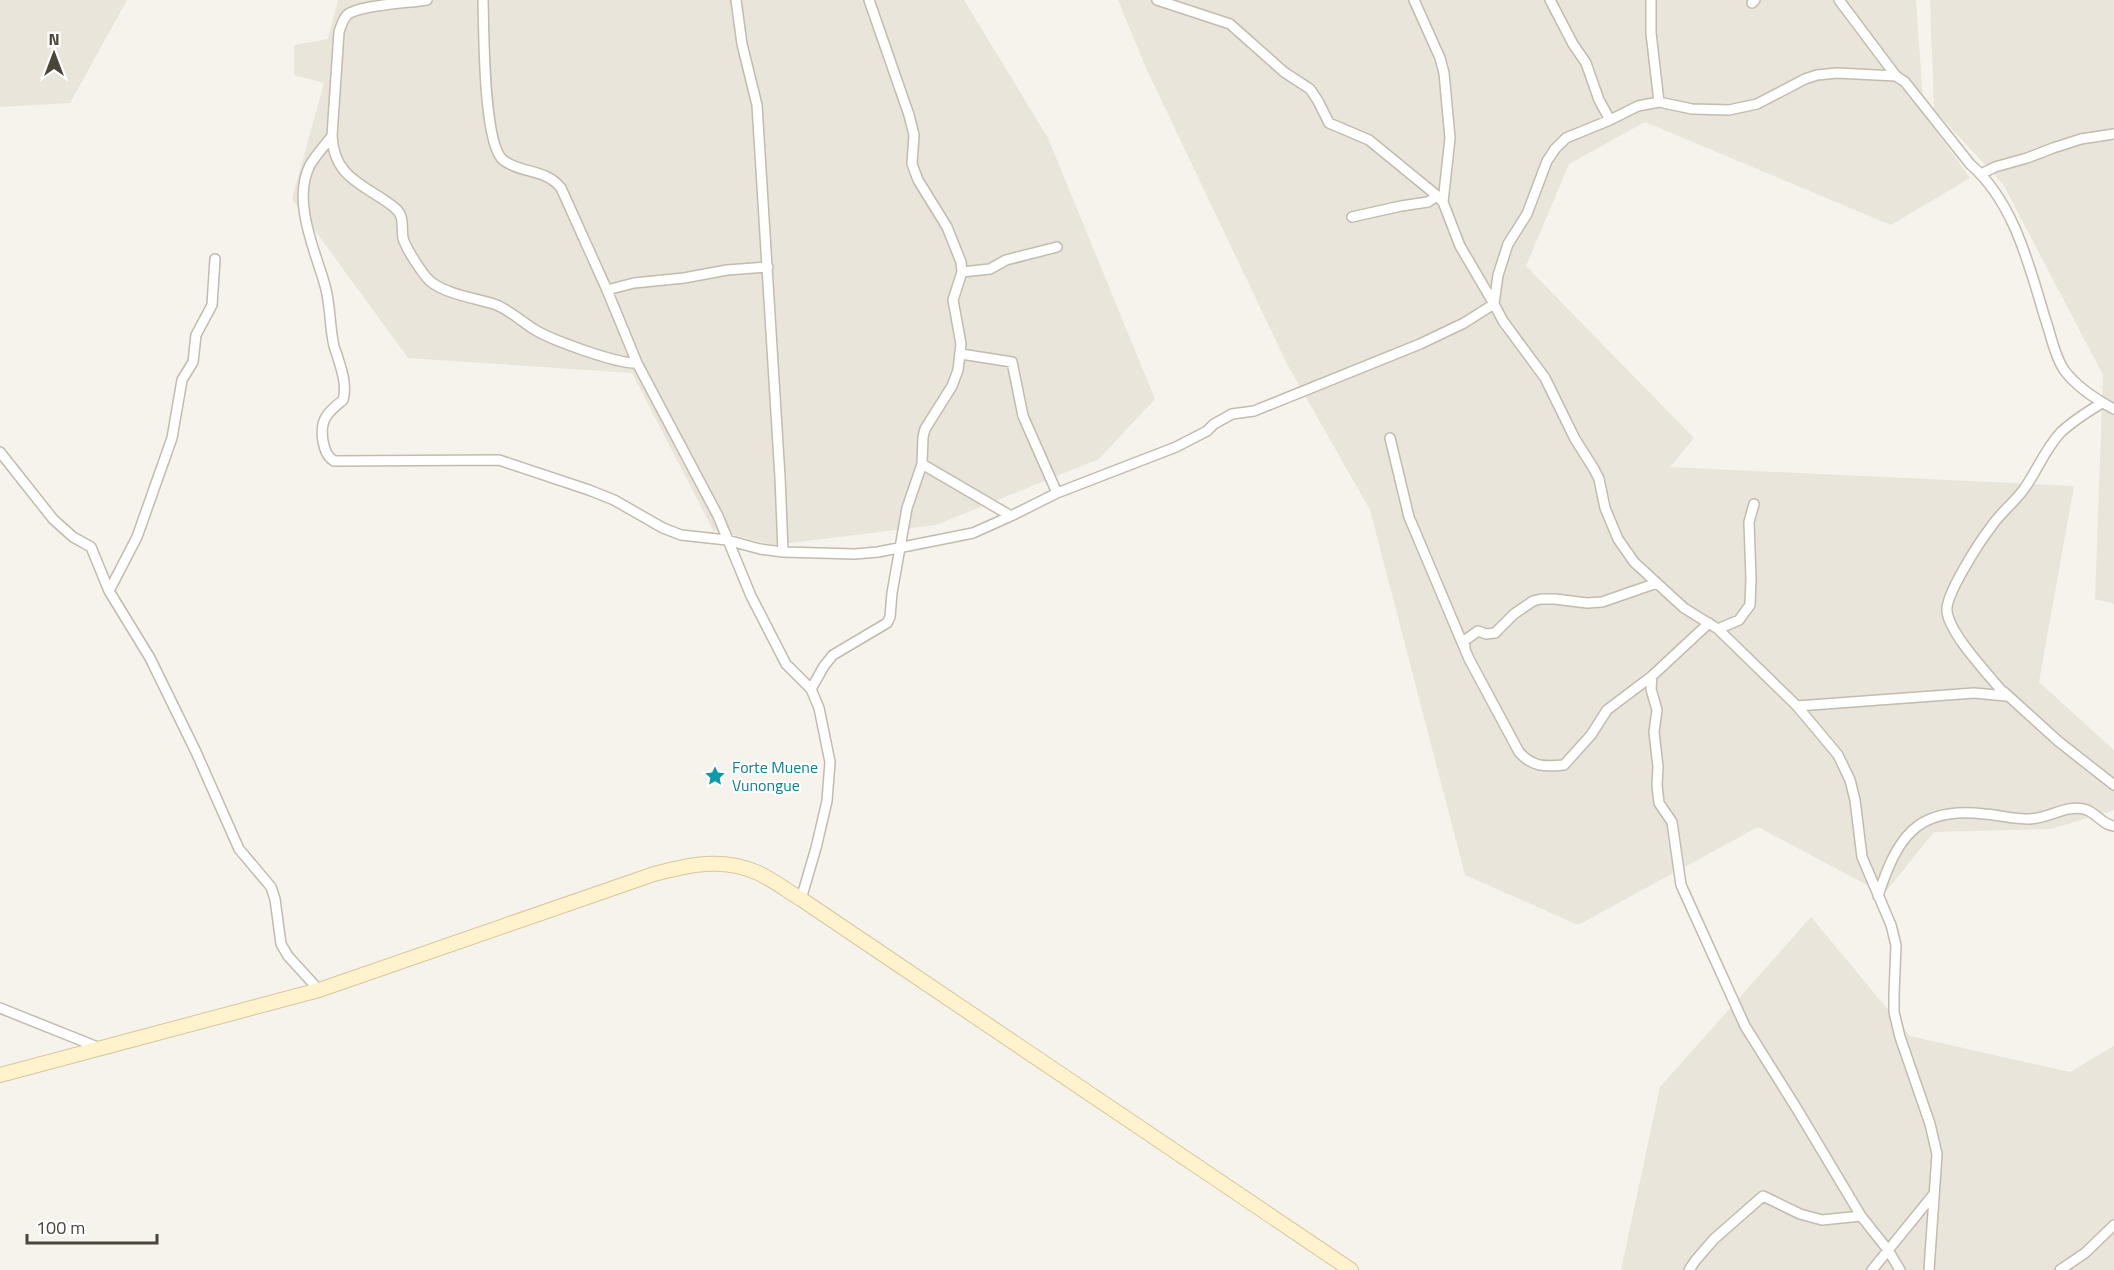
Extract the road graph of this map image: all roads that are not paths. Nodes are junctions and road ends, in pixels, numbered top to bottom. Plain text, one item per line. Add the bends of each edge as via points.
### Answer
1 (427, 0) edge
2 (483, 0) edge
3 (736, 0) edge
4 (869, 0) edge
5 (1157, 0) edge
6 (1414, 0) edge
7 (1550, 0) edge
8 (1651, 0) edge
9 (1839, 0) edge
10 (1896, 76) junction
11 (1659, 102) junction
12 (1610, 120) junction
13 (2114, 134) edge
14 (332, 136) junction
15 (1981, 174) junction
16 (1435, 194) junction
17 (1443, 202) junction
18 (1352, 217) dead end
19 (1057, 247) dead end
20 (215, 259) dead end
21 (768, 267) junction
22 (962, 272) junction
23 (607, 290) junction
24 (1494, 304) junction
25 (961, 354) junction
26 (637, 363) junction
27 (2102, 403) junction
28 (2114, 409) edge
29 (1390, 438) dead end
30 (0, 452) edge
31 (922, 464) junction
32 (1057, 493) junction
33 (1754, 504) dead end
34 (1011, 516) junction
35 (727, 540) junction
36 (900, 548) junction
37 (783, 552) junction
38 (1657, 583) junction
39 (110, 591) junction
40 (1709, 623) junction
41 (1718, 629) junction
42 (1465, 646) junction
43 (1652, 676) junction
44 (811, 689) junction
45 (2006, 696) junction
46 (1797, 706) junction
47 (2114, 785) edge
48 (2114, 826) edge
49 (1878, 896) junction
50 (801, 899) junction
51 (319, 990) junction
52 (0, 1008) edge
53 (102, 1049) junction
54 (0, 1075) edge
55 (1933, 1195) junction
56 (1861, 1216) junction
57 (2114, 1226) edge
58 (1888, 1250) junction
59 (1351, 1270) edge
60 (1689, 1270) edge
61 (1872, 1270) edge
62 (1900, 1270) edge
63 (1929, 1270) edge
64 (2060, 1270) edge

1 - 14 street via 367,8 345,17 339,32
2 - 23 street via 486,77 496,149 503,159 555,180
3 - 21 street via 757,105
4 - 22 street via 909,115 914,135 912,164 947,227
5 - 16 street via 1230,24 1310,90 1329,123 1369,140
6 - 17 street via 1444,73 1450,138
7 - 12 street via 1587,63
8 - 11 street
9 - 10 street
10 - 11 street via 1817,75 1757,104 1729,110 1692,109
10 - 15 street
11 - 12 street via 1638,106
12 - 24 street via 1566,138 1547,161 1527,214 1508,244
13 - 15 street via 2081,139
14 - 26 street via 333,147 351,179 397,209 407,248 429,280 451,292 496,305 540,332 611,360
14 - 35 street via 310,165 304,192 311,245 325,284 345,387 343,400 324,419 328,457 334,461 505,462 614,500 681,535
15 - 27 street via 2016,231 2059,360 2073,379
16 - 17 street
16 - 18 street via 1428,202
17 - 24 street via 1460,246
19 - 22 street via 1006,260 990,269
20 - 39 street via 212,305 196,335 193,362 182,380 172,438 137,537
21 - 23 street via 633,283
21 - 37 street
22 - 25 street via 952,300
23 - 26 street
24 - 32 street via 1420,344 1254,411 1232,414 1176,447
24 - 38 street via 1545,378 1594,469 1618,539 1634,562
25 - 31 street via 952,386 925,429
25 - 32 street via 1012,362 1023,416
26 - 35 street
27 - 28 street
27 - 45 street via 2060,433 2011,506 1992,525 1947,603 1955,633
29 - 42 street via 1409,518
30 - 39 street via 53,519 91,547
31 - 34 street
31 - 36 street via 907,508
32 - 34 street
33 - 41 street via 1749,522 1749,605 1739,620
34 - 36 street via 973,533
35 - 37 street
35 - 44 street via 786,664
36 - 37 street via 855,554
36 - 44 street via 887,623 833,655
38 - 40 street via 1684,608
38 - 42 street via 1602,602 1541,599 1514,614 1495,633 1478,632 1464,641
39 - 51 street via 150,658 239,849 271,887 281,944
40 - 41 street
40 - 43 street
41 - 46 street
42 - 43 street via 1519,752 1533,764 1564,765 1607,710
43 - 56 street via 1657,710 1654,732 1659,803 1672,822 1681,885 1745,1026
44 - 50 street via 830,762 827,801
45 - 46 street via 1974,693
45 - 47 street via 2004,692
46 - 49 street via 1838,755 1850,780 1862,857
48 - 49 street via 2086,810 2075,809 2037,819 1982,813 1936,816 1920,823 1901,842
49 - 55 street via 1896,945 1894,1012 1937,1154
50 - 51 street via 757,872 739,866 689,864
50 - 59 street
51 - 53 street
52 - 53 street
53 - 54 street
55 - 58 street
55 - 63 street
56 - 58 street
56 - 60 street via 1822,1220 1763,1196 1714,1239
57 - 64 street
58 - 61 street
58 - 62 street

